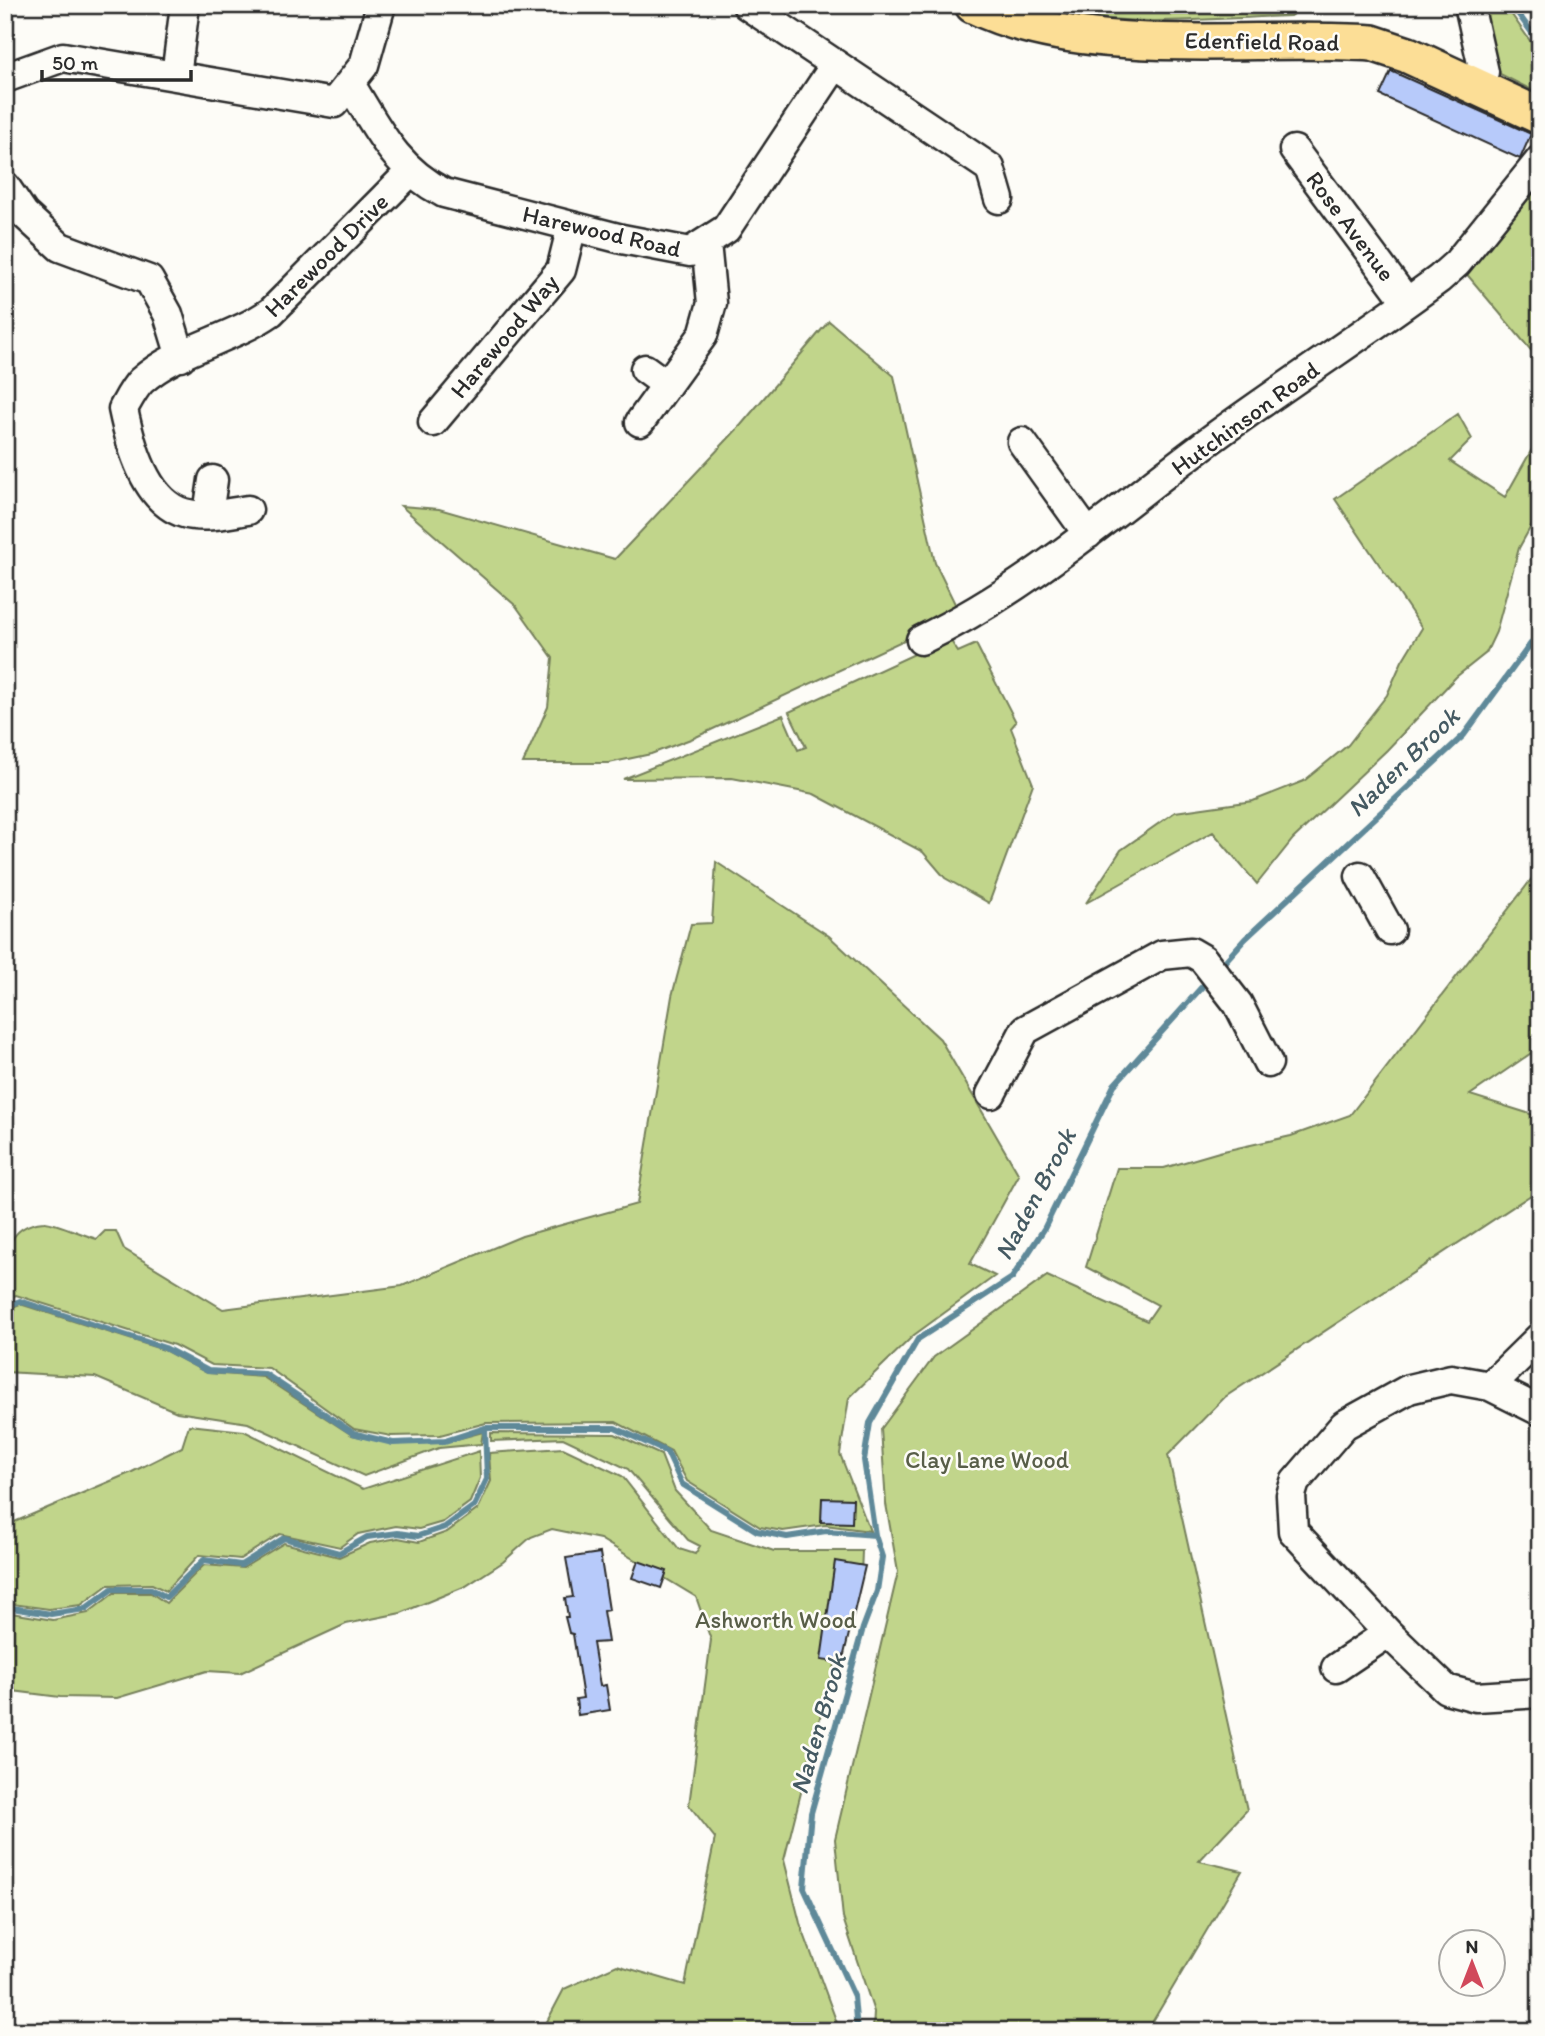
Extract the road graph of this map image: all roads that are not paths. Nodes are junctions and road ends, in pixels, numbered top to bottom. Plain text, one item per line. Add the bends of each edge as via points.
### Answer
1 (185, 5) edge
2 (381, 5) edge
3 (747, 5) edge
4 (973, 5) edge
5 (1469, 5) edge
6 (835, 65) junction
7 (176, 76) junction
8 (5, 78) edge
9 (350, 83) junction
10 (1476, 88) junction
11 (1540, 116) edge
12 (1294, 150) dead end
13 (1540, 160) edge
14 (410, 172) junction
15 (5, 186) edge
16 (999, 199) dead end
17 (572, 226) junction
18 (706, 243) junction
19 (1407, 302) junction
20 (181, 357) junction
21 (438, 407) dead end
22 (640, 422) dead end
23 (1023, 442) dead end
24 (213, 480) dead end
25 (248, 510) dead end
26 (208, 514) junction
27 (1088, 534) junction
28 (921, 640) dead end
29 (1360, 876) dead end
30 (1390, 930) dead end
31 (1268, 1063) dead end
32 (991, 1094) dead end
33 (1540, 1337) edge
34 (1490, 1386) junction
35 (1540, 1411) edge
36 (1388, 1633) junction
37 (1336, 1668) dead end
38 (1540, 1693) edge

1 - 7 street
2 - 9 street via 364,65
3 - 6 street
4 - 10 main road, Edenfield Road via 1054,32 1116,39 1373,43
5 - 10 street via 1484,72
6 - 16 street via 990,168
6 - 18 street, Harewood Road via 726,229
7 - 8 street via 63,57
7 - 9 street via 334,103
9 - 14 street, Harewood Road via 398,161
10 - 11 main road, Edenfield Road
12 - 19 street, Rose Avenue
13 - 19 street, Hutchinson Road via 1457,263
14 - 17 street, Harewood Road via 444,193
14 - 20 street, Harewood Drive via 271,312 247,329
15 - 20 street via 24,214 60,247 149,280 168,314
17 - 18 street, Harewood Road via 690,252
17 - 21 street, Harewood Way via 561,270
18 - 22 street via 712,303 703,335 656,377
19 - 27 street, Hutchinson Road via 1216,436
20 - 26 street, Harewood Drive via 139,383 123,409 129,439 155,493 183,513
23 - 27 street
24 - 26 street
25 - 26 street, Harewood Drive
27 - 28 street, Hutchinson Road via 1024,583
29 - 30 street
31 - 32 street via 1238,1004 1205,963 1161,955 1025,1030
33 - 34 street
34 - 35 street
34 - 36 street via 1451,1379 1409,1388 1344,1426 1295,1482 1293,1531
36 - 37 street
36 - 38 street via 1458,1695

